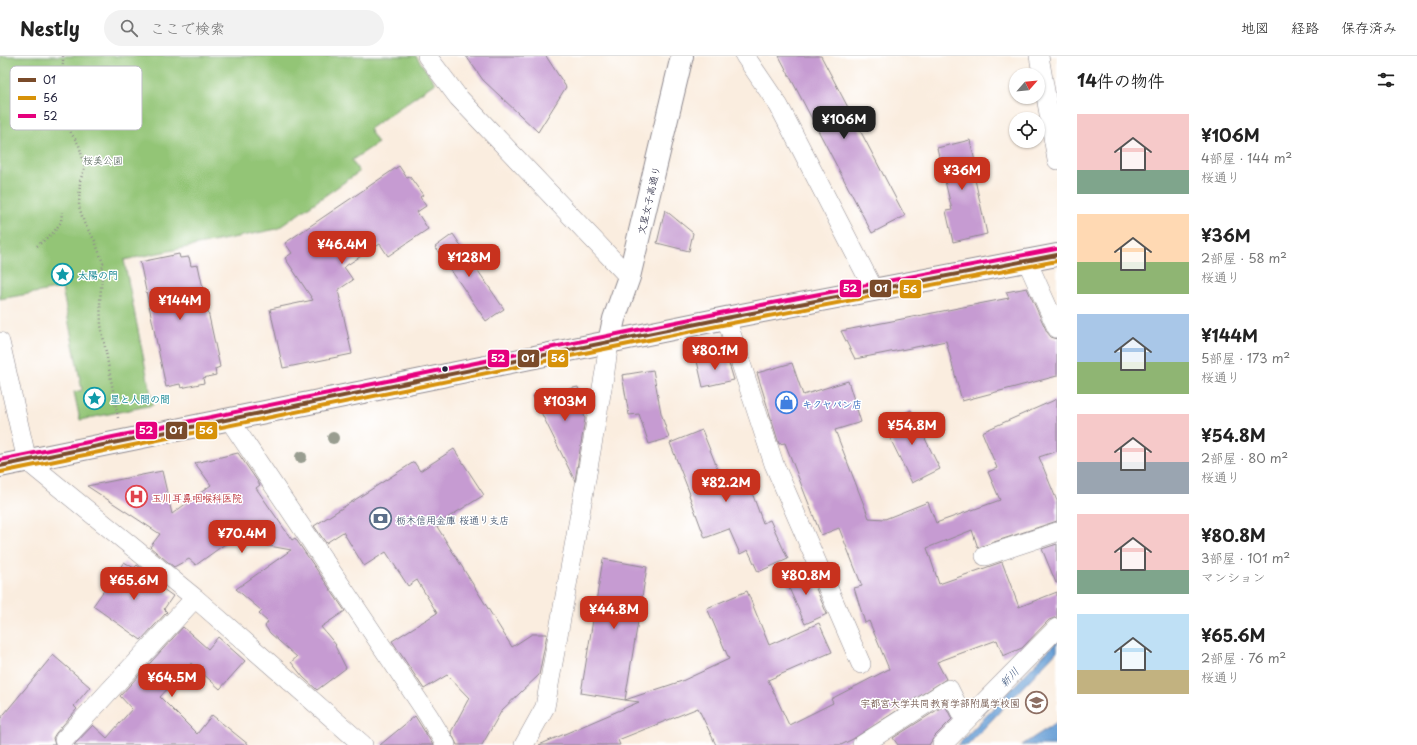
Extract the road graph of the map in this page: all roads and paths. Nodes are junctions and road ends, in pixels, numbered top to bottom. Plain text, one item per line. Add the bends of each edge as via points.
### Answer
1 (63, 56) edge
2 (427, 56) edge
3 (682, 56) edge
4 (745, 56) edge
5 (1039, 56) edge
6 (62, 66) edge
7 (70, 130) edge
8 (1057, 160) edge
9 (62, 212) dead end
10 (37, 246) dead end
11 (1057, 255) edge
12 (1026, 261) junction
13 (629, 277) junction
14 (874, 290) junction
15 (726, 318) junction
16 (1057, 328) edge
17 (0, 342) edge
18 (608, 342) junction
19 (118, 419) dead end
20 (229, 419) junction
21 (27, 461) junction
22 (0, 466) edge
23 (1057, 532) edge
24 (985, 556) dead end
25 (195, 598) junction
26 (1057, 628) edge
27 (861, 664) dead end
28 (965, 721) junction
29 (64, 740) dead end
30 (363, 745) edge
31 (446, 745) edge
32 (524, 745) edge
33 (862, 745) edge
34 (942, 745) edge

1 - 6 path
2 - 13 street via 458,97
3 - 13 main road, 文星女子高通り
4 - 14 street via 779,106
5 - 8 street
7 - 19 path via 79,145 85,167 80,181 79,206 103,263 101,325
9 - 10 path via 61,222 54,232
11 - 12 main road
12 - 14 main road
12 - 16 street
13 - 18 main road, 文星女子高通り
14 - 15 main road
15 - 18 main road
15 - 27 street via 774,464
17 - 21 street
18 - 20 main road
18 - 32 street via 584,495 545,707
20 - 21 main road
20 - 31 street
21 - 22 main road
21 - 25 street
23 - 24 street
25 - 29 street
25 - 30 street
26 - 28 street
28 - 33 street via 949,689
28 - 34 street

